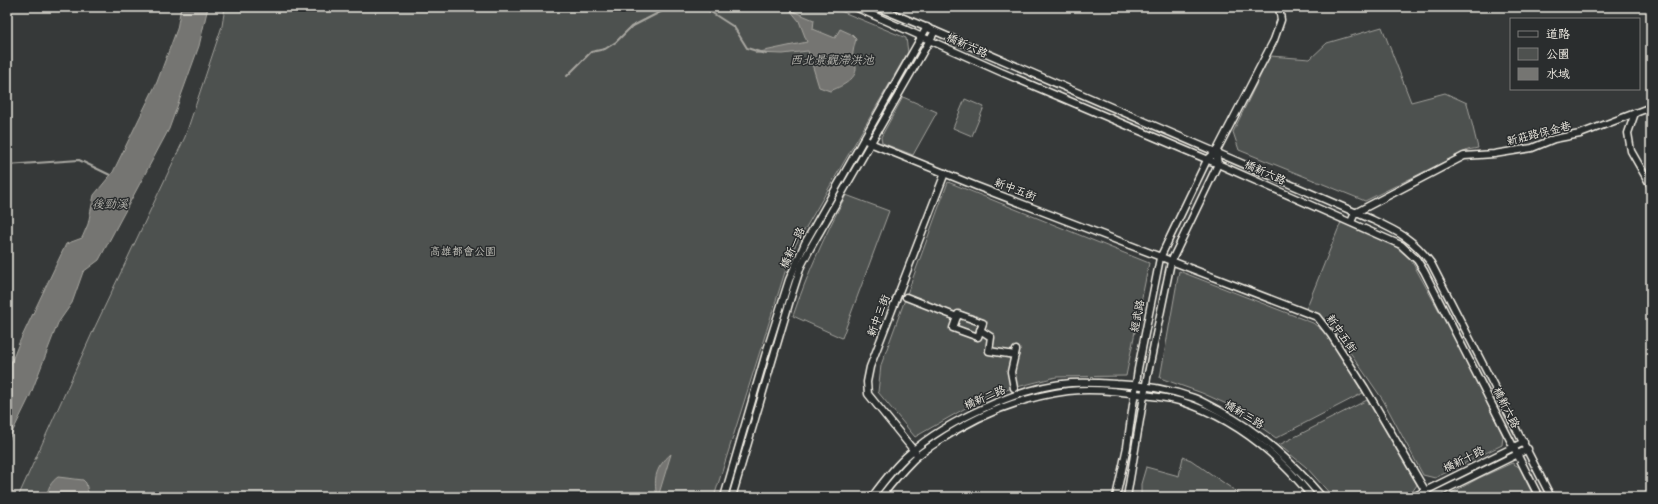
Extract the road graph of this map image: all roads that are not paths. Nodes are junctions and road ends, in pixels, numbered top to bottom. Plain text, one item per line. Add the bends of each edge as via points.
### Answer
1 (855, 7) edge
2 (877, 7) edge
3 (1279, 7) edge
4 (927, 27) junction
5 (935, 30) junction
6 (923, 37) junction
7 (929, 40) junction
8 (1651, 107) edge
9 (1635, 113) junction
10 (864, 139) junction
11 (871, 143) junction
12 (1216, 152) junction
13 (1207, 160) junction
14 (1218, 164) junction
15 (945, 173) junction
16 (1651, 186) edge
17 (1355, 212) junction
18 (1352, 222) junction
19 (1160, 258) junction
20 (1171, 262) junction
21 (906, 298) dead end
22 (957, 317) junction
23 (980, 330) junction
24 (1135, 385) junction
25 (1146, 387) junction
26 (1014, 388) dead end
27 (1134, 393) junction
28 (1144, 395) junction
29 (1524, 442) junction
30 (1514, 447) junction
31 (1528, 449) junction
32 (914, 450) junction
33 (1518, 454) junction
34 (918, 456) junction
35 (1426, 491) junction
36 (725, 495) edge
37 (734, 496) edge
38 (872, 497) edge
39 (881, 497) edge
40 (1116, 497) edge
41 (1127, 497) edge
42 (1312, 497) edge
43 (1322, 497) edge
44 (1413, 497) edge
45 (1429, 497) edge
46 (1539, 497) edge
47 (1551, 497) edge

1 - 6 street, 橋新六路
2 - 4 street, 橋新六路
3 - 12 street, 經武路 via 1281,20 1274,40
4 - 5 street, 橋新六路
4 - 6 street, 橋新一路
5 - 7 street, 橋新一路
5 - 12 street, 橋新六路
6 - 7 street, 橋新六路
6 - 10 street, 橋新一路
7 - 11 street, 橋新一路
7 - 13 street, 橋新六路
8 - 9 street, 新莊路保金巷
9 - 16 street via 1628,133 1631,151
9 - 17 street, 新莊路保金巷 via 1580,134 1554,139 1532,148 1464,156
10 - 11 street, 新中五街
10 - 36 street, 橋新一路 via 795,265 765,356
11 - 15 street, 新中五街
11 - 37 street, 橋新一路 via 802,266
12 - 13 street, 經武路
12 - 14 street
12 - 17 street, 橋新六路
13 - 14 street, 橋新六路
13 - 19 street, 經武路
14 - 18 street, 橋新六路
14 - 20 street, 經武路
15 - 19 street, 新中五街
15 - 32 street, 新中三街 via 866,382 868,394
17 - 18 street
17 - 29 street, 橋新六路 via 1414,242 1431,263
18 - 30 street, 橋新六路 via 1392,240 1417,260
19 - 20 street, 新中五街
19 - 24 street, 經武路
20 - 25 street, 經武路
20 - 35 street, 新中五街 via 1317,317 1365,388
21 - 22 street
22 - 23 street via 958,314 983,323
22 - 23 street via 953,328 978,337
23 - 26 street via 991,337 989,351 1016,353 1011,372
24 - 25 street, 橋新三路
24 - 27 street, 經武路
24 - 32 street, 橋新二路 via 1070,383 1000,401 967,416
25 - 28 street, 經武路
25 - 43 street, 橋新三路 via 1169,390 1195,398 1235,419 1271,444 1299,470
27 - 28 street, 橋新二路
27 - 34 street, 橋新二路 via 1095,390 1045,395 1002,408 945,437
27 - 40 street, 經武路
28 - 41 street, 經武路
28 - 42 street, 橋新三路 via 1168,398 1194,406 1226,422 1267,449 1294,474
29 - 30 street, 橋新十路
29 - 31 street, 橋新六路
30 - 33 street, 橋新六路
30 - 35 street, 橋新十路
31 - 33 street, 橋新十路
31 - 47 street, 橋新六路
32 - 34 street, 新中三街
32 - 38 street, 橋新二路 via 894,469
33 - 45 street, 橋新十路
33 - 46 street, 橋新六路
34 - 39 street, 橋新二路
35 - 44 street, 橋新十路
35 - 45 street, 新中五街
36 - 37 street

